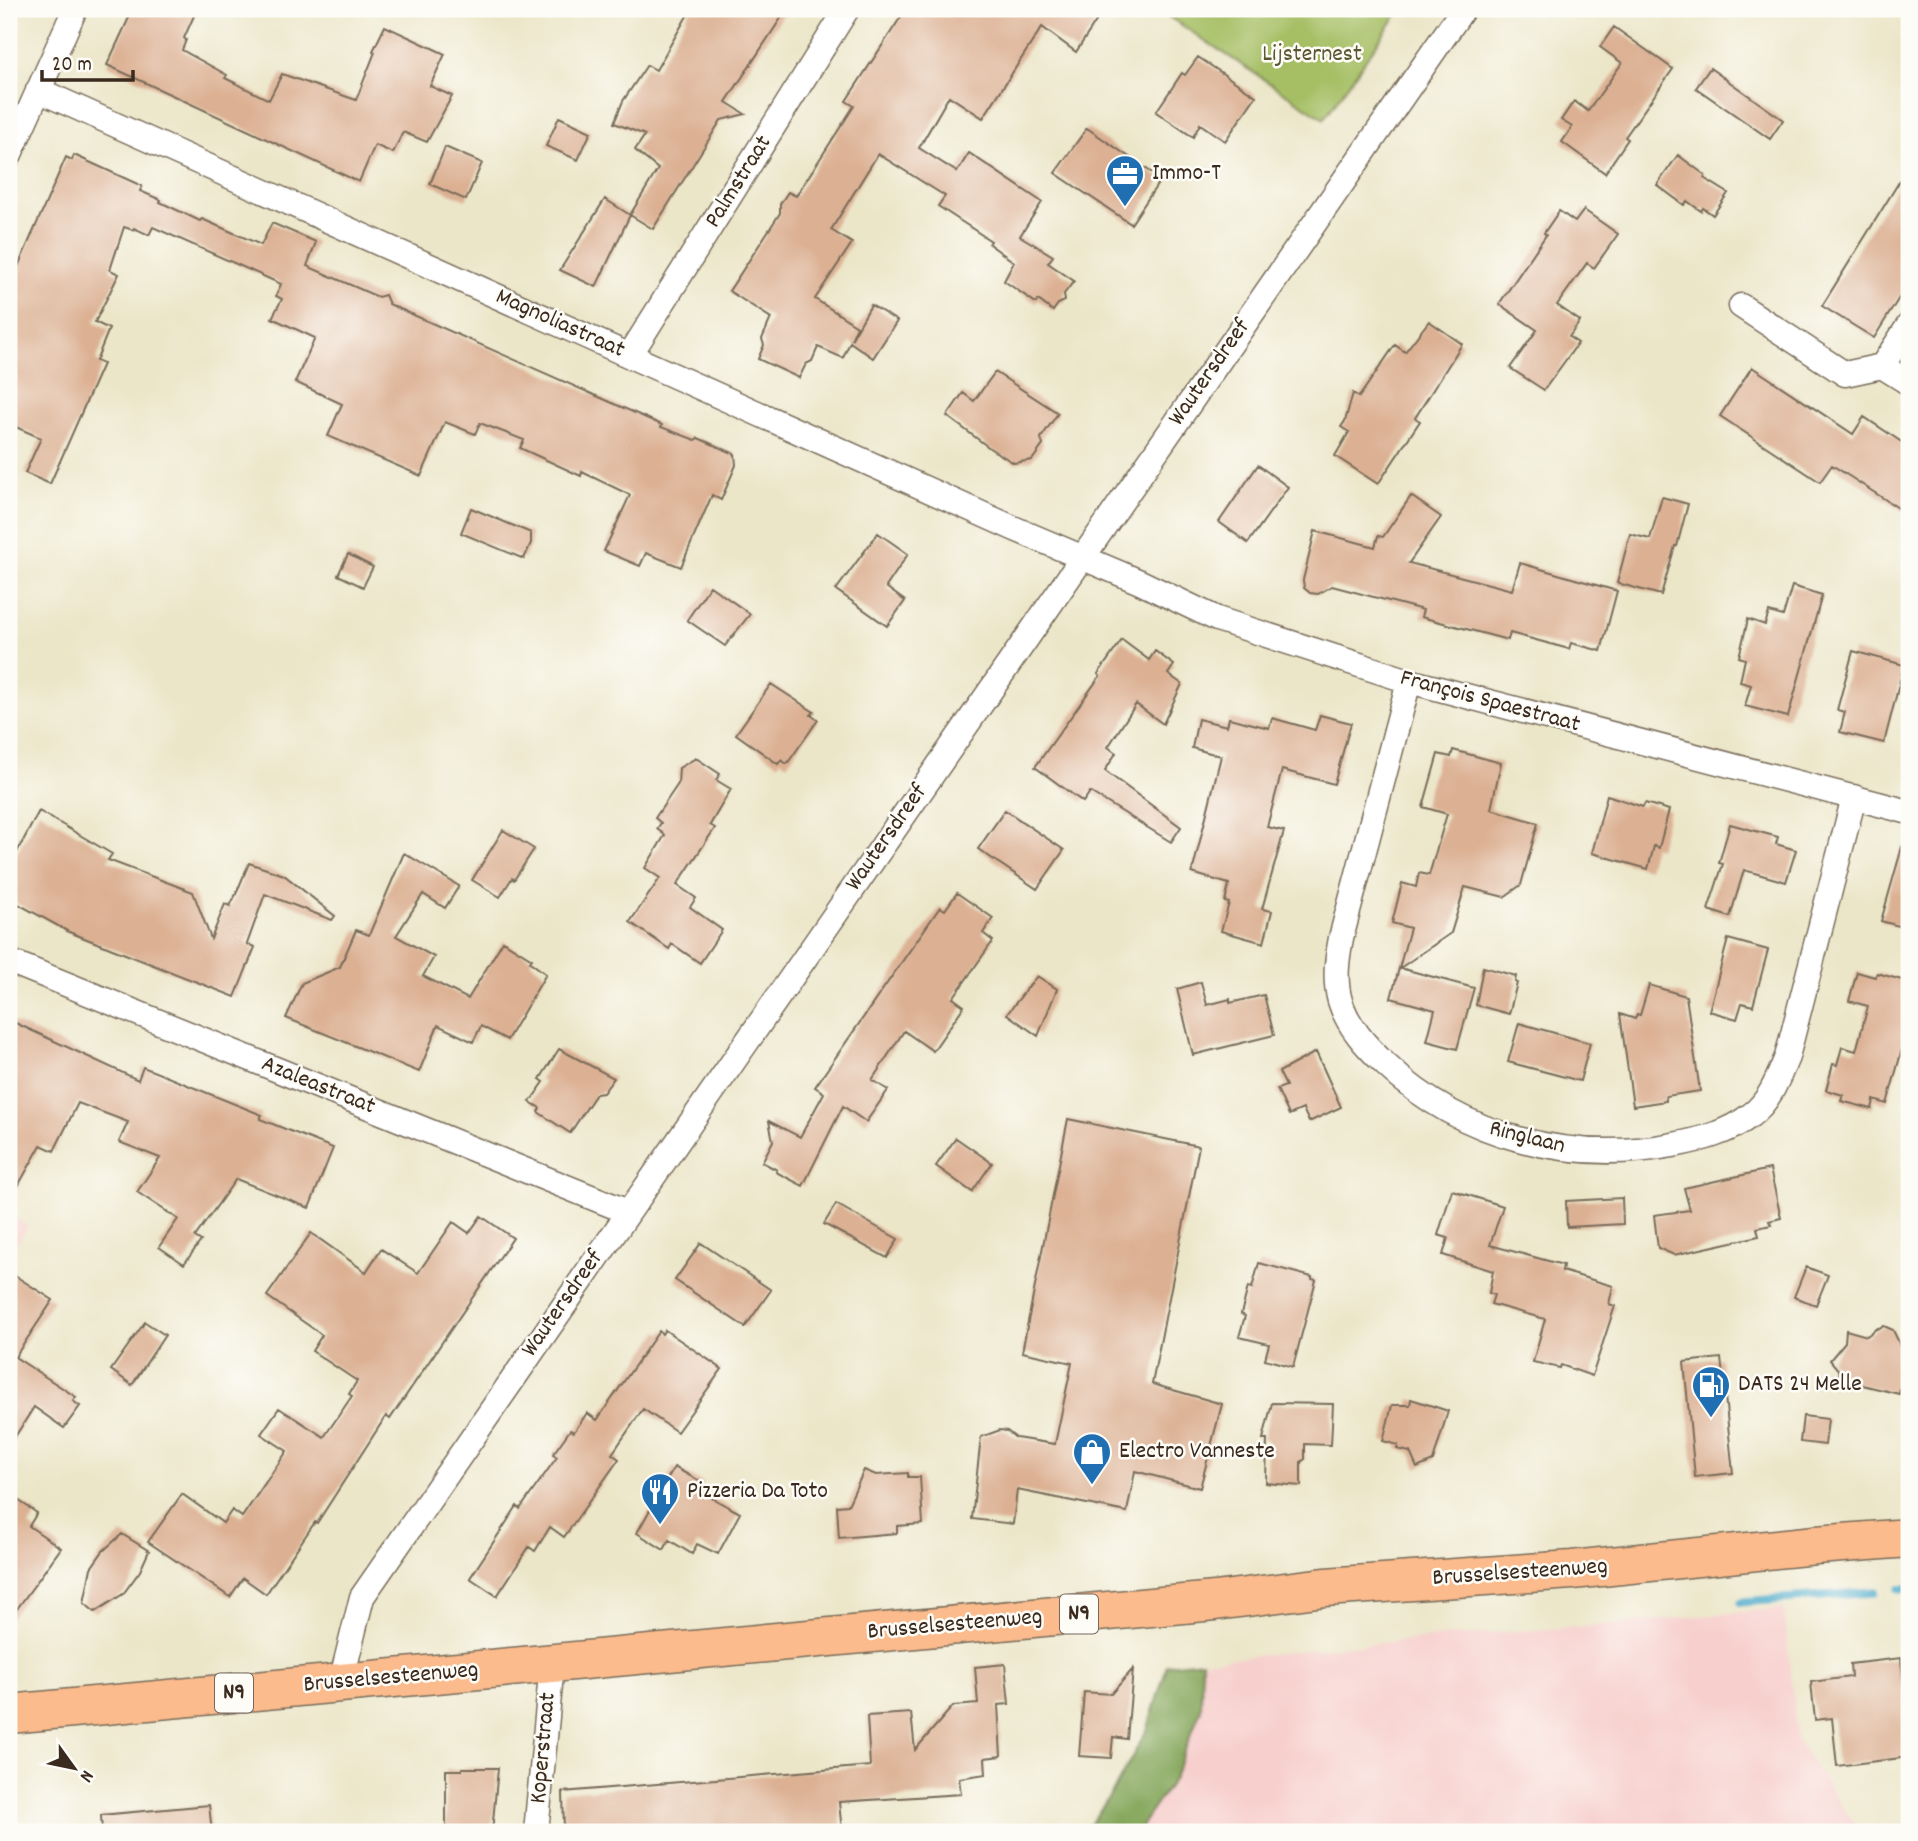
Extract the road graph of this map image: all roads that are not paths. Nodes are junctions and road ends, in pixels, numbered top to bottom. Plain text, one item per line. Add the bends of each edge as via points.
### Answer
1 (75, 9) edge
2 (847, 9) edge
3 (1463, 9) edge
4 (38, 90) junction
5 (9, 156) edge
6 (1741, 306) dead end
7 (1909, 325) edge
8 (630, 355) junction
9 (1882, 366) junction
10 (1909, 383) edge
11 (1082, 558) junction
12 (1409, 681) junction
13 (1854, 797) junction
14 (1909, 811) edge
15 (9, 961) edge
16 (628, 1212) junction
17 (1907, 1538) edge
18 (552, 1664) junction
19 (341, 1682) junction
20 (9, 1714) edge
21 (537, 1832) edge

1 - 4 street
2 - 8 street, Palmstraat
3 - 11 street, Wautersdreef
4 - 5 street
4 - 8 street, Magnoliastraat
6 - 9 street via 1845,374
7 - 9 street
8 - 11 street, Magnoliastraat
9 - 10 street
11 - 12 street, François Spaestraat via 1217,619
11 - 16 street, Wautersdreef
12 - 13 street, François Spaestraat
12 - 13 street, Ringlaan via 1341,938 1338,990 1361,1039 1395,1073 1457,1116 1512,1137 1567,1149 1637,1152 1706,1138 1753,1114 1776,1083 1787,1057
13 - 14 street, François Spaestraat
15 - 16 street, Azaleastraat
16 - 19 street, Wautersdreef via 362,1597
17 - 18 main road, Brusselsesteenweg / N9 via 1572,1570 1325,1587
18 - 19 main road, Brusselsesteenweg / N9
18 - 21 street, Koperstraat
19 - 20 main road, Brusselsesteenweg / N9

